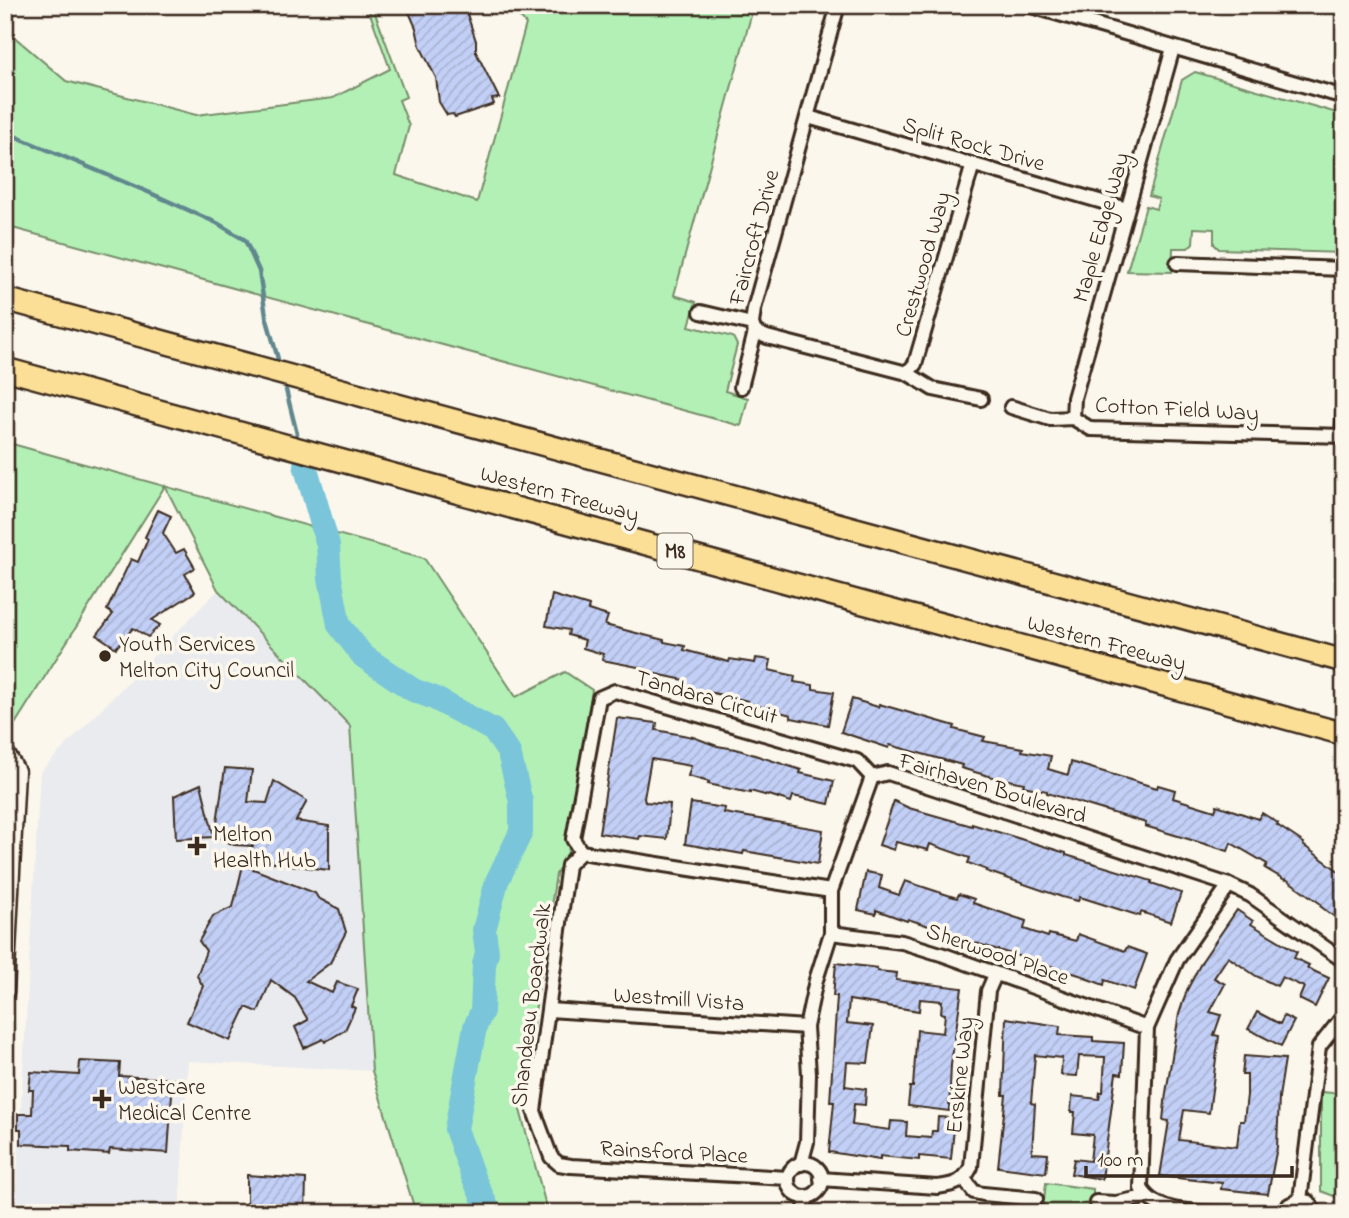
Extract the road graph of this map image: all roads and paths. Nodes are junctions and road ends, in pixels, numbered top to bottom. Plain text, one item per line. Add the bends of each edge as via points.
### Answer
1 (838, 5) edge
2 (1028, 5) edge
3 (1173, 48) junction
4 (1344, 97) edge
5 (808, 117) junction
6 (973, 164) junction
7 (1127, 209) junction
8 (1177, 263) dead end
9 (1344, 269) edge
10 (5, 299) edge
11 (701, 312) dead end
12 (754, 328) junction
13 (5, 369) edge
14 (907, 373) junction
15 (741, 387) dead end
16 (981, 399) dead end
17 (1011, 407) dead end
18 (1344, 407) edge
19 (1073, 418) junction
20 (1343, 436) edge
21 (1344, 662) edge
22 (1344, 734) edge
23 (5, 752) edge
24 (872, 777) junction
25 (582, 852) junction
26 (1229, 885) junction
27 (831, 891) junction
28 (831, 933) junction
29 (1344, 961) edge
30 (995, 975) junction
31 (5, 992) edge
32 (549, 1010) junction
33 (1344, 1015) edge
34 (806, 1027) junction
35 (1147, 1028) junction
36 (559, 1164) joint
37 (801, 1164) junction
38 (788, 1178) junction
39 (821, 1179) junction
40 (964, 1179) junction
41 (806, 1196) junction
42 (1146, 1197) junction
43 (1036, 1199) dead end
44 (1300, 1200) junction
45 (1096, 1202) dead end
46 (805, 1213) edge
47 (1235, 1213) edge
48 (1286, 1213) edge
49 (1316, 1213) edge

1 - 5 street, Faircroft Drive
2 - 3 street
3 - 4 street
3 - 7 street, Maple Edge Way
5 - 6 street, Split Rock Drive
5 - 12 street, Faircroft Drive via 754,310
6 - 7 street, Split Rock Drive
6 - 14 street, Crestwood Way via 915,364
7 - 19 street, Maple Edge Way via 1074,398
8 - 9 street
10 - 21 highway, Western Freeway
11 - 12 street
12 - 14 street, Faircroft Drive
12 - 15 street
13 - 22 highway, Western Freeway / M8
14 - 16 street, Faircroft Drive via 933,389
17 - 19 street, Cotton Field Way via 1050,419
18 - 20 street
19 - 20 street, Cotton Field Way via 1091,429
23 - 31 street via 16,771
24 - 25 street, Tandara Circuit via 857,761 615,691 598,698 573,839
24 - 26 street, Fairhaven Boulevard via 888,773
24 - 27 street, Fairhaven Boulevard
25 - 27 street
25 - 32 street, Shandeau Boardwalk via 568,865
26 - 29 street, Fairhaven Boulevard
26 - 35 street via 1177,960
27 - 28 street, Fairhaven Boulevard
28 - 30 street, Sherwood Place via 902,942
28 - 34 street, Fairhaven Boulevard
30 - 35 street, Sherwood Place
30 - 40 street, Erskine Way via 988,992 971,1167
32 - 34 street, Westmill Vista
32 - 36 street, Shandeau Boardwalk via 534,1111 551,1157
33 - 44 street via 1319,1046
34 - 37 street, Fairhaven Boulevard via 807,1142
35 - 42 street via 1141,1188
36 - 38 street, Rainsford Place
37 - 38 street
37 - 39 street via 813,1166
38 - 41 street via 795,1194
39 - 40 street via 937,1186
39 - 41 street via 818,1190
40 - 43 street via 974,1192
41 - 46 street
42 - 45 street
42 - 47 street via 1160,1206
44 - 48 street via 1289,1205
44 - 49 street via 1309,1202

